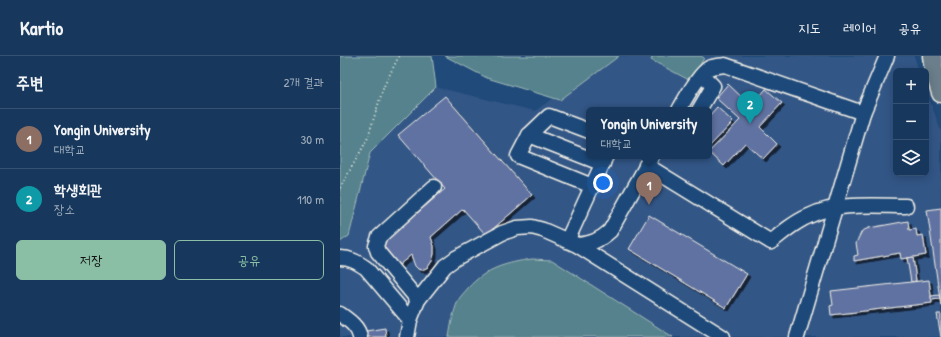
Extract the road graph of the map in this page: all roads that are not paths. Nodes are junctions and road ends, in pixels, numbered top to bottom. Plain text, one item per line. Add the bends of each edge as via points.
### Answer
1 (886, 56) edge
2 (932, 56) edge
3 (702, 76) junction
4 (941, 93) edge
5 (681, 107) edge
6 (701, 107) edge
7 (863, 113) junction
8 (586, 130) edge
9 (529, 135) junction
10 (586, 154) edge
11 (604, 160) edge
12 (649, 161) edge
13 (592, 186) junction
14 (434, 187) dead end
15 (906, 206) dead end
16 (835, 207) junction
17 (572, 243) junction
18 (340, 258) edge
19 (418, 300) junction
20 (340, 314) edge
21 (410, 320) junction
22 (360, 337) edge
23 (408, 337) edge
24 (723, 337) edge
25 (797, 337) edge

1 - 7 street
2 - 4 main road
3 - 5 street
3 - 6 street via 713,86
3 - 7 street via 708,69 725,65
7 - 16 street
8 - 9 street via 549,116
9 - 10 street
9 - 13 street via 518,156
11 - 13 street
12 - 16 street via 771,242 793,224
12 - 17 street via 610,230 593,243
13 - 17 street
14 - 19 street via 379,238 376,246 378,252
15 - 16 street
16 - 25 street
17 - 19 street via 532,227 502,233 456,258 440,272
17 - 24 street
18 - 21 street via 346,258 366,268
19 - 21 street
20 - 22 street via 354,325
21 - 23 street

